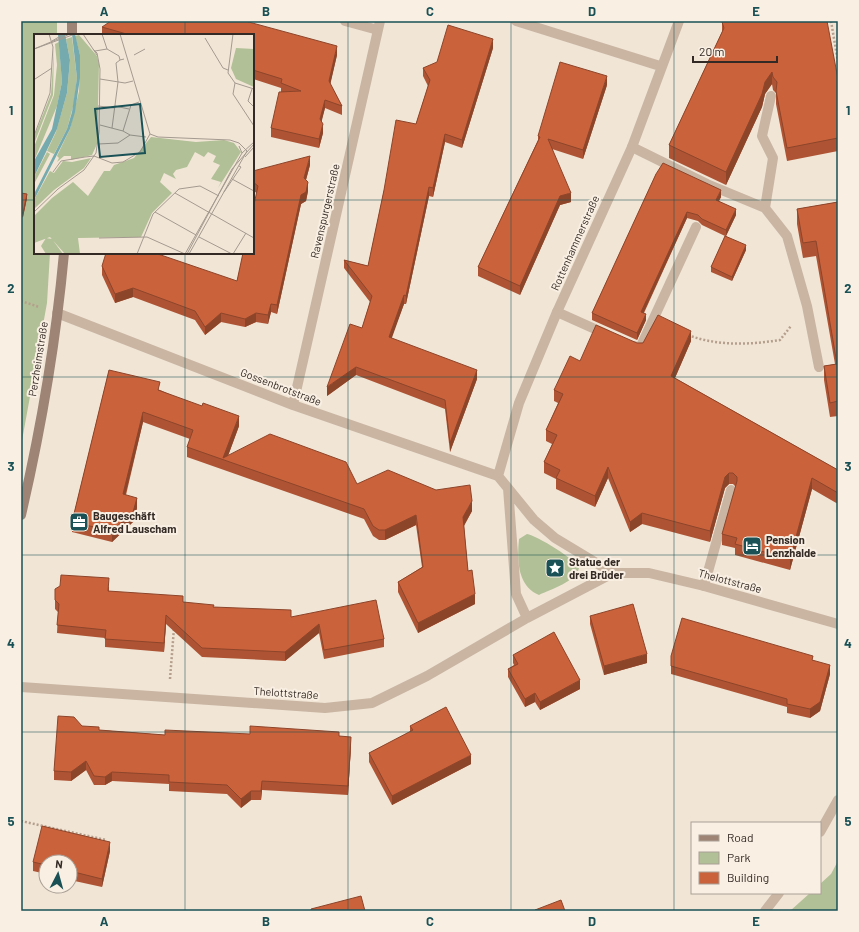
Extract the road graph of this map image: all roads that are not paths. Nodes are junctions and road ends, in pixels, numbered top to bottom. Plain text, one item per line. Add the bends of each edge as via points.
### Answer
1 (72, 21) edge
2 (345, 21) edge
3 (516, 21) edge
4 (679, 21) edge
5 (379, 26) edge
6 (72, 34) edge
7 (660, 66) junction
8 (771, 96) dead end
9 (632, 147) junction
10 (765, 208) junction
11 (696, 227) dead end
12 (64, 254) edge
13 (557, 312) junction
14 (57, 313) junction
15 (613, 337) edge
16 (627, 343) edge
17 (820, 367) dead end
18 (293, 405) junction
19 (498, 476) junction
20 (508, 488) junction
21 (731, 490) edge
22 (21, 515) edge
23 (613, 573) junction
24 (704, 586) junction
25 (527, 618) junction
26 (838, 624) edge
27 (21, 687) edge
28 (838, 800) edge
29 (821, 830) edge
30 (778, 894) edge
31 (765, 911) edge

1 - 6 street
2 - 5 street
3 - 7 street
4 - 7 street, Rottenhammerstraße
5 - 18 street, Ravenspurgerstraße
7 - 9 street, Rottenhammerstraße
8 - 10 street via 762,136 772,158
9 - 10 street via 706,184
9 - 13 street, Rottenhammerstraße
10 - 17 street via 787,236 807,306
11 - 16 street via 640,348
12 - 14 street, Perzheimstraße
13 - 15 street
13 - 19 street, Rottenhammerstraße via 519,403
14 - 18 street, Gossenbrotstraße
14 - 22 street, Perzheimstraße via 38,442
18 - 19 street, Gossenbrotstraße
19 - 20 street
20 - 23 street via 534,520 555,538
20 - 25 street via 516,594
21 - 24 street
23 - 24 street, Thelottstraße via 649,573
23 - 25 street, Thelottstraße
24 - 26 street, Thelottstraße
25 - 27 street, Thelottstraße via 427,676 372,703 325,708
28 - 29 street
30 - 31 street

